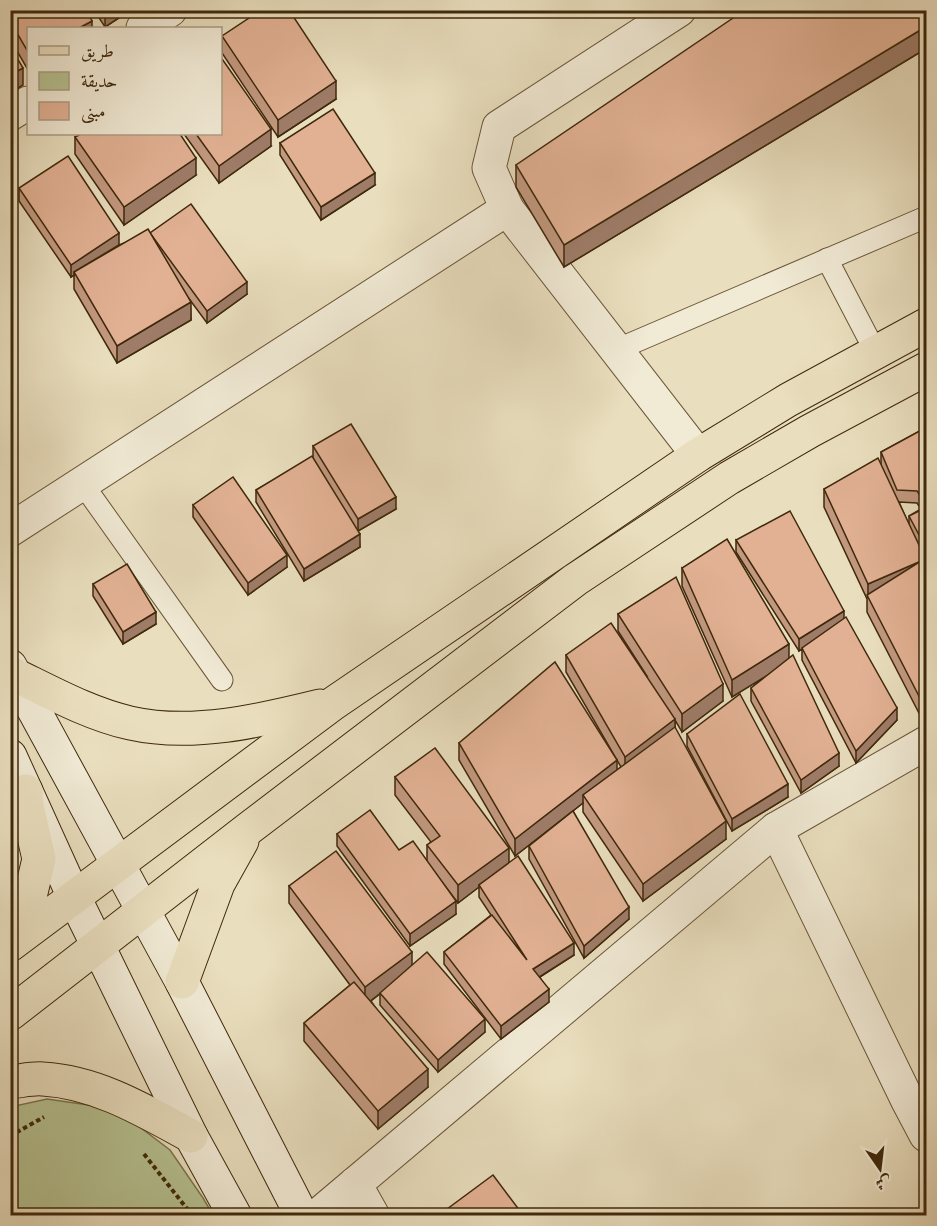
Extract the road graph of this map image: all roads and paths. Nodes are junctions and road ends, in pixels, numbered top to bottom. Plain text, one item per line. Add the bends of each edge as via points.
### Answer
1 (170, 10) edge
2 (679, 10) edge
3 (144, 27) edge
4 (27, 104) edge
5 (10, 114) edge
6 (507, 209) junction
7 (927, 217) edge
8 (827, 259) junction
9 (927, 325) edge
10 (616, 350) junction
11 (875, 351) junction
12 (927, 369) edge
13 (698, 455) junction
14 (82, 483) junction
15 (10, 530) edge
16 (13, 670) edge
17 (222, 680) dead end
18 (334, 703) junction
19 (927, 743) edge
20 (10, 756) edge
21 (26, 790) junction
22 (248, 829) junction
23 (776, 829) junction
24 (118, 864) junction
25 (74, 897) junction
26 (143, 911) junction
27 (10, 943) edge
28 (98, 946) junction
29 (182, 982) junction
30 (10, 1014) edge
31 (10, 1082) edge
32 (917, 1095) edge
33 (53, 1112) dead end
34 (927, 1135) edge
35 (10, 1136) edge
36 (191, 1136) junction
37 (141, 1150) dead end
38 (355, 1184) junction
39 (192, 1215) edge
40 (235, 1215) edge
41 (302, 1215) edge
42 (317, 1215) edge
43 (373, 1215) edge

1 - 3 street
2 - 6 street via 499,127 489,168
4 - 5 street
6 - 10 street
6 - 14 street
7 - 8 lane
8 - 10 lane
8 - 11 lane
9 - 11 main road
10 - 13 street
11 - 13 main road
12 - 22 main road via 819,425 729,478 575,580
13 - 18 main road
14 - 15 street
14 - 17 lane
16 - 18 main road via 93,711 129,723 168,729 226,725
16 - 24 street
18 - 24 main road
19 - 23 street
20 - 21 street
21 - 25 street
21 - 27 main road via 39,859 28,901
22 - 26 main road
22 - 29 main road via 218,884
23 - 32 street
23 - 38 street
24 - 25 main road
24 - 26 street
25 - 27 main road
25 - 28 street
26 - 28 main road
26 - 29 street
28 - 30 main road
28 - 36 street
29 - 41 street
31 - 36 main road via 43,1079 90,1087 137,1106
32 - 34 street
33 - 35 path
36 - 40 street
37 - 39 path
38 - 42 street
38 - 43 street

